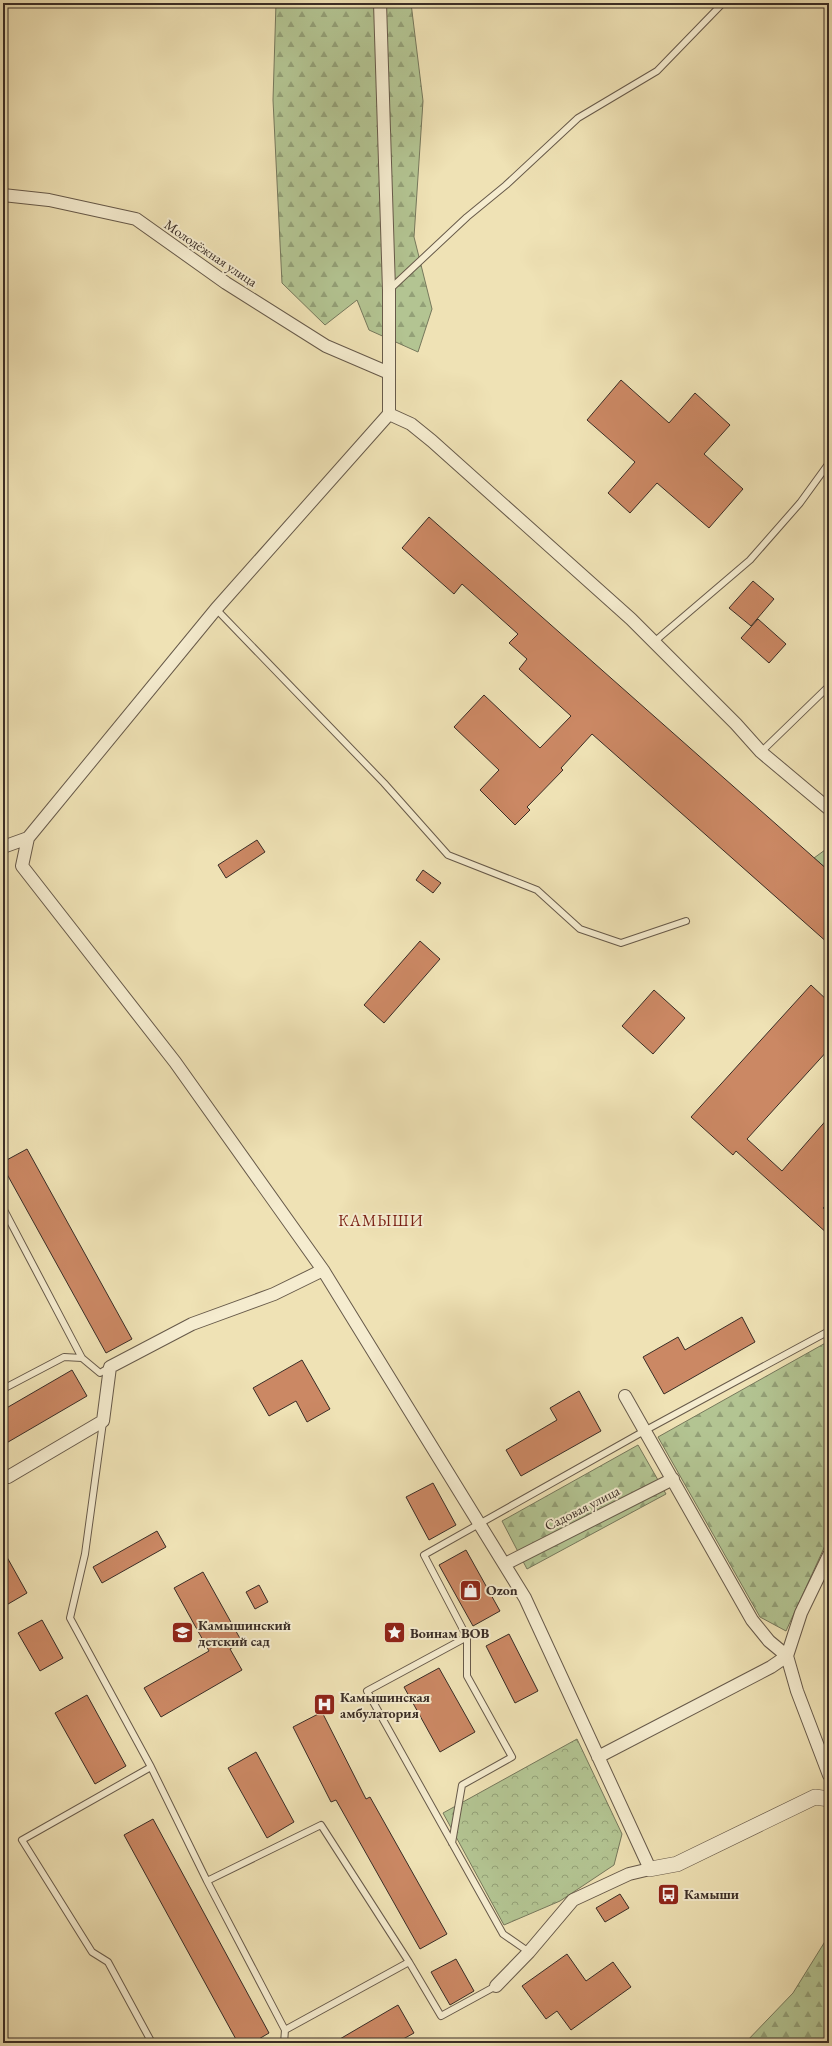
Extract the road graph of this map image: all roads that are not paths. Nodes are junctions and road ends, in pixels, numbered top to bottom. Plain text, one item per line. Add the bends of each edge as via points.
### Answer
1 (380, 3) edge
2 (723, 3) edge
3 (3, 195) edge
4 (389, 290) junction
5 (389, 373) junction
6 (389, 414) junction
7 (828, 467) edge
8 (216, 609) junction
9 (654, 642) junction
10 (829, 686) edge
11 (761, 752) junction
12 (829, 809) edge
13 (28, 838) junction
14 (3, 847) edge
15 (686, 921) dead end
16 (3, 1208) edge
17 (323, 1270) junction
18 (829, 1331) edge
19 (82, 1358) junction
20 (110, 1367) junction
21 (3, 1389) edge
22 (625, 1396) dead end
23 (103, 1421) junction
24 (646, 1430) junction
25 (3, 1475) edge
26 (673, 1479) junction
27 (480, 1524) junction
28 (829, 1555) edge
29 (505, 1564) junction
30 (467, 1637) junction
31 (787, 1656) junction
32 (598, 1756) junction
33 (151, 1767) junction
34 (829, 1775) edge
35 (829, 1799) edge
36 (452, 1843) junction
37 (650, 1869) junction
38 (207, 1881) junction
39 (529, 1952) junction
40 (409, 1962) junction
41 (496, 1986) joint
42 (285, 2030) junction
43 (152, 2043) edge
44 (284, 2043) edge

1 - 4 street
2 - 4 lane via 657,71 578,118
3 - 5 street, Молодёжная улица via 49,200 136,219 226,283 326,346
4 - 5 street
5 - 6 street
6 - 8 street
6 - 9 street via 411,424 432,441
7 - 9 lane via 750,560
8 - 13 street
8 - 15 lane via 384,783 448,855 537,890 580,929 621,943
9 - 11 street
10 - 11 lane
11 - 12 street
13 - 14 street
13 - 17 street via 22,866 175,1062
16 - 19 lane
17 - 20 street via 274,1294 192,1324
17 - 27 street
18 - 24 lane
19 - 20 lane via 100,1373
19 - 21 lane via 64,1357
20 - 23 street
22 - 24 street
23 - 25 street via 8,1477
23 - 33 lane via 85,1554 70,1618
24 - 26 street
24 - 27 lane
26 - 29 street, Садовая улица
26 - 31 street via 752,1620 769,1641
27 - 29 street
27 - 30 lane via 424,1555
28 - 31 street via 801,1613
29 - 32 street via 525,1598
30 - 36 lane via 467,1676 512,1757 462,1785
30 - 36 lane via 367,1691
31 - 32 street via 771,1667
31 - 34 street via 797,1691
32 - 37 street
33 - 38 lane
33 - 43 lane via 22,1840 92,1952 108,1962
35 - 37 street via 814,1796 677,1864
36 - 39 lane via 503,1934
37 - 39 street via 629,1874 574,1900
38 - 40 lane via 321,1825
38 - 42 lane
39 - 41 street
40 - 41 lane via 441,2016
40 - 42 lane
42 - 44 lane

